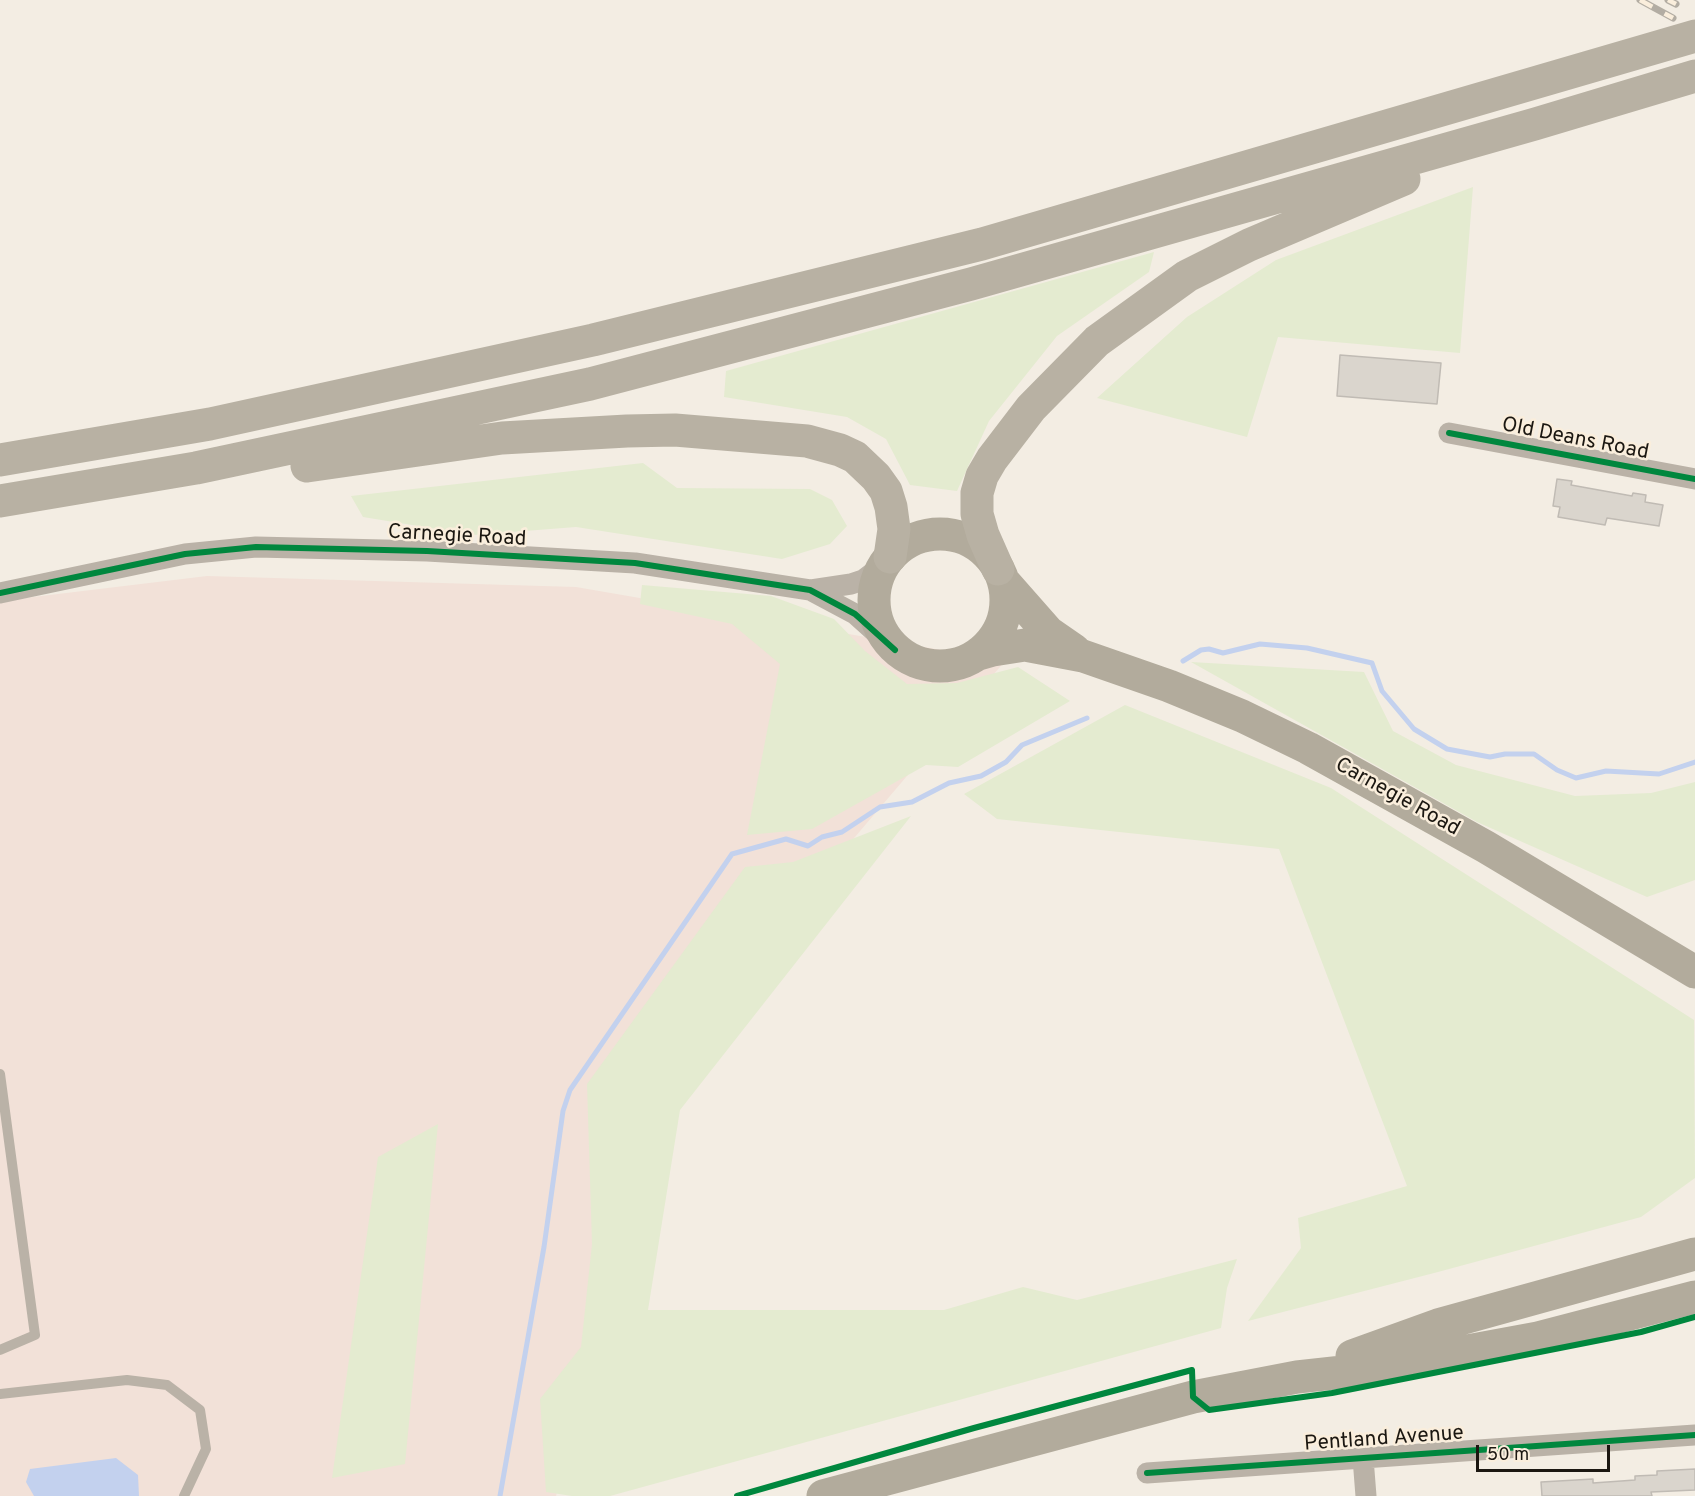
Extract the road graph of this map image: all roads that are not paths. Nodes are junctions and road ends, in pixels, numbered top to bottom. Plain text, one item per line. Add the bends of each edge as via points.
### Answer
1 (1681, 40) edge
2 (1694, 76) edge
3 (1535, 124) junction
4 (1449, 433) dead end
5 (0, 460) edge
6 (1695, 479) edge
7 (0, 501) edge
8 (0, 516) edge
9 (887, 560) junction
10 (1001, 575) junction
11 (810, 590) junction
12 (0, 593) edge
13 (895, 650) junction
14 (980, 654) junction
15 (1083, 656) junction
16 (1695, 972) edge
17 (0, 1074) edge
18 (1695, 1254) edge
19 (1695, 1297) edge
20 (0, 1350) edge
21 (1297, 1377) junction
22 (0, 1394) edge
23 (1695, 1435) edge
24 (1363, 1458) junction
25 (1147, 1473) dead end
26 (184, 1496) edge
27 (823, 1496) edge
28 (1366, 1496) edge

1 - 5 highway via 971,247 559,348 210,423
2 - 3 highway
3 - 7 highway via 971,284 590,384 196,468
3 - 10 highway via 1249,245 1187,276 1097,341 1031,408 982,476 977,493 978,514
4 - 6 street, Old Deans Road
8 - 9 highway via 502,438 675,430 807,441 855,457 886,491 891,507 894,529
9 - 10 main road via 906,543 926,535 947,534 968,540 985,552
9 - 11 street, Carnegie Road via 863,580
9 - 13 main road via 876,580 873,599 875,618
10 - 14 main road via 1005,614 1000,629
10 - 15 main road, Carnegie Road via 1048,632
11 - 12 street, Carnegie Road via 635,563 427,551 256,548 185,554
11 - 13 street, Carnegie Road via 855,614
13 - 14 main road via 914,662 936,667 959,664
14 - 15 main road, Carnegie Road via 1025,645
15 - 16 main road, Carnegie Road via 1169,686 1308,748 1486,847
17 - 20 lane via 35,1335
18 - 21 main road via 1438,1325
19 - 21 main road via 1538,1338 1370,1369
21 - 27 main road via 1193,1397
22 - 26 lane via 127,1380 167,1385 200,1410 206,1449
23 - 24 street, Pentland Avenue
24 - 25 street, Pentland Avenue
24 - 28 street

